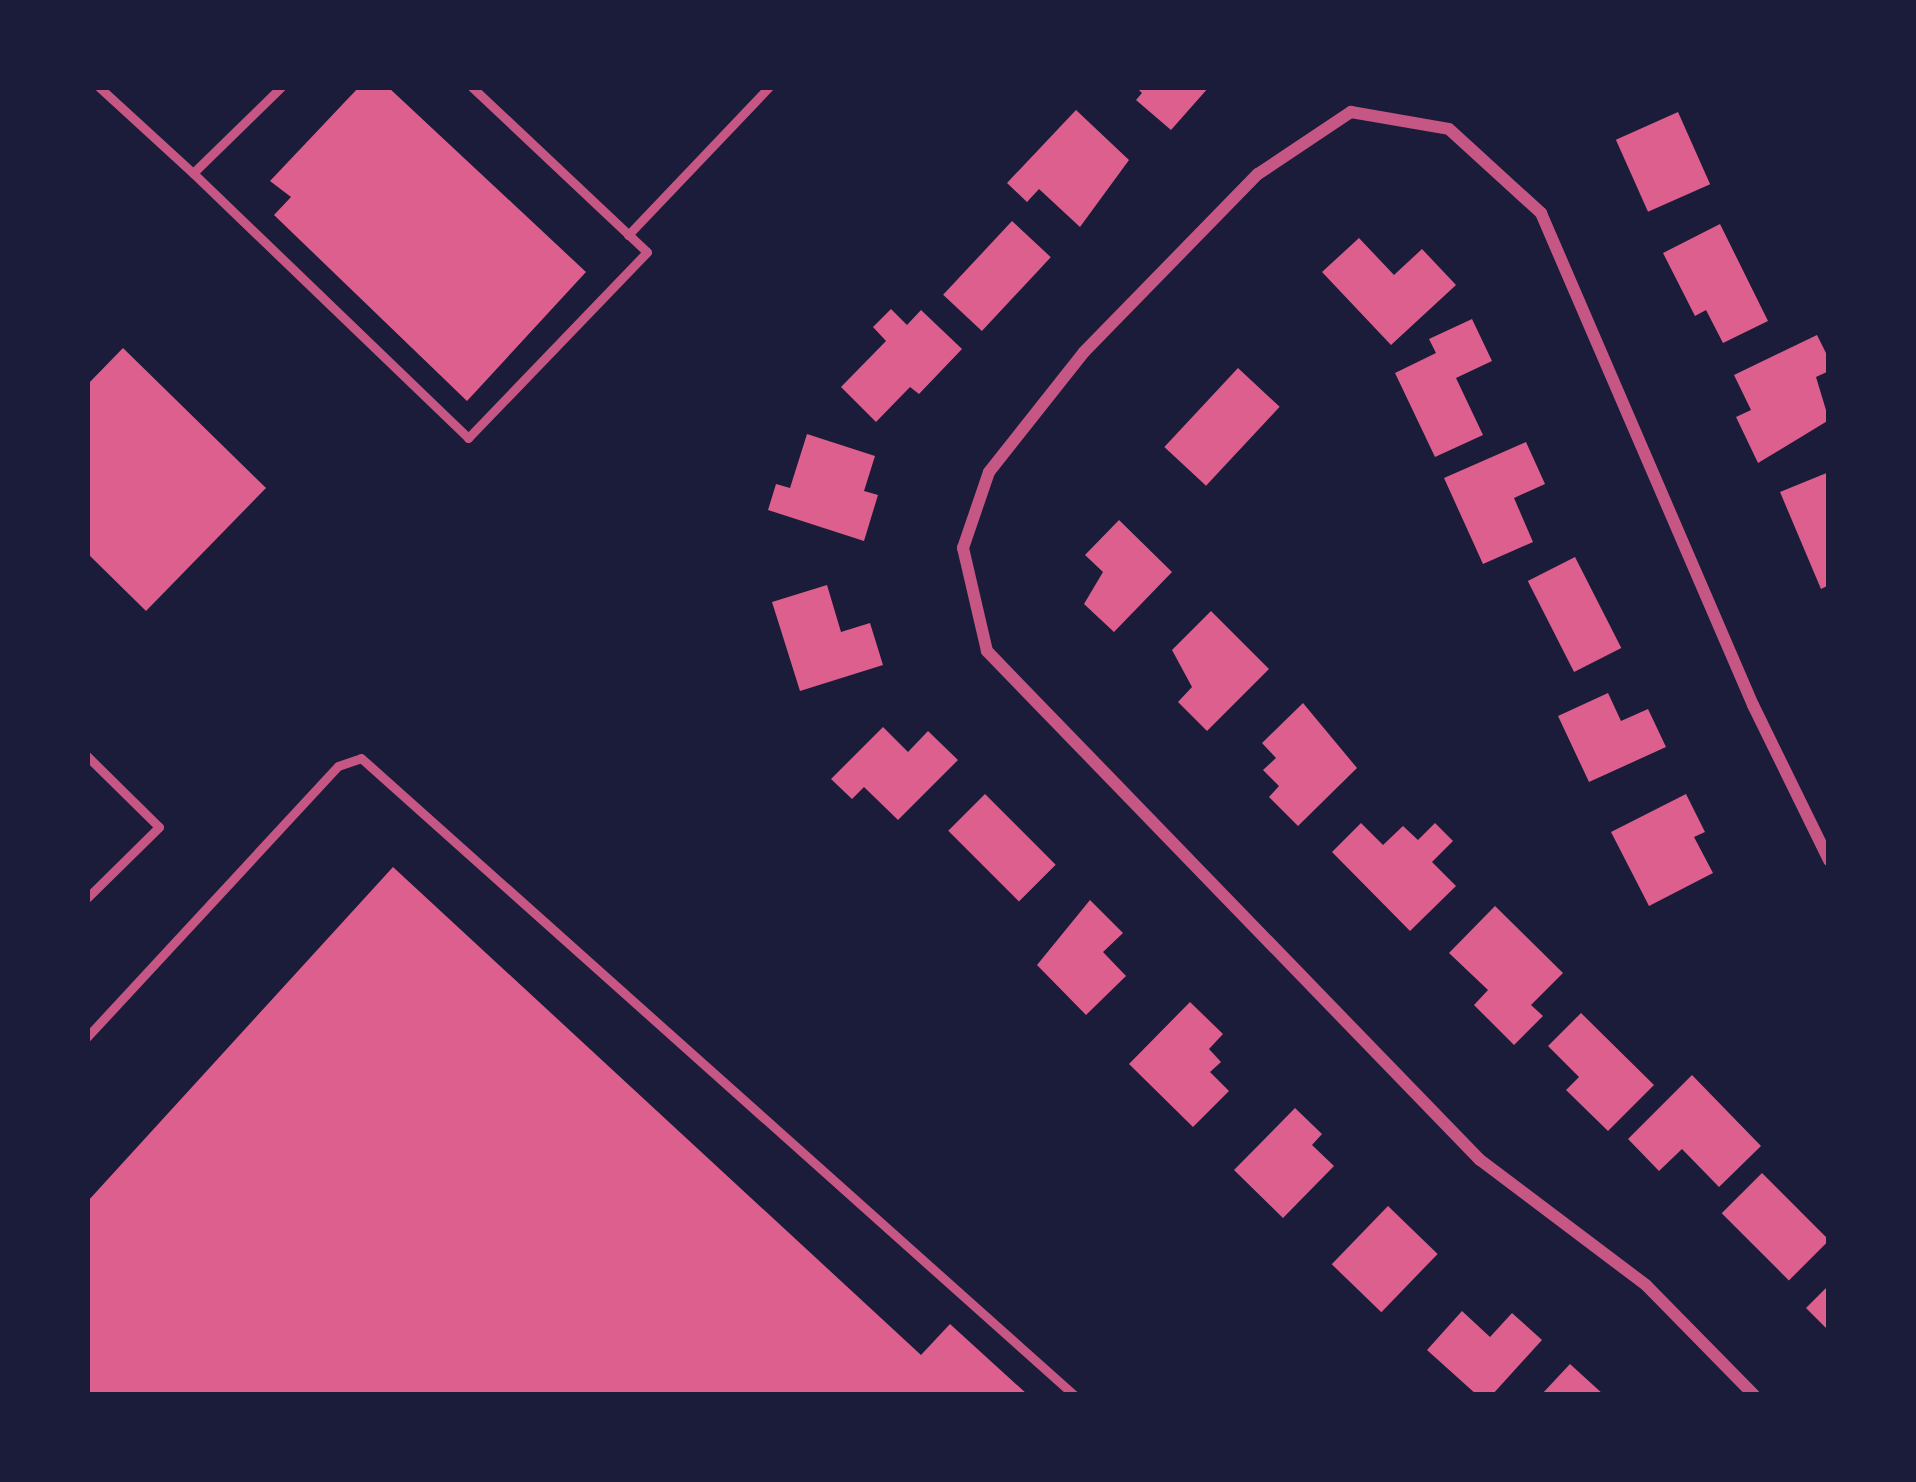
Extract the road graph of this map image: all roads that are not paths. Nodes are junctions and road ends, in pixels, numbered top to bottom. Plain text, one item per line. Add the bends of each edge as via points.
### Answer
1 (99, 87) edge
2 (280, 87) edge
3 (472, 87) edge
4 (769, 87) edge
5 (193, 172) junction
6 (628, 235) junction
7 (87, 755) edge
8 (1829, 860) edge
9 (87, 898) edge
10 (87, 1037) edge
11 (1074, 1395) edge
12 (1754, 1395) edge

1 - 5 lane
2 - 5 lane
3 - 6 lane
4 - 6 lane
5 - 6 lane via 468,438 647,252
7 - 9 lane via 159,827
8 - 12 street via 1753,705 1541,213 1449,129 1352,112 1258,174 1084,352 989,472 963,548 988,651 1480,1160 1646,1285
10 - 11 lane via 338,766 361,758

